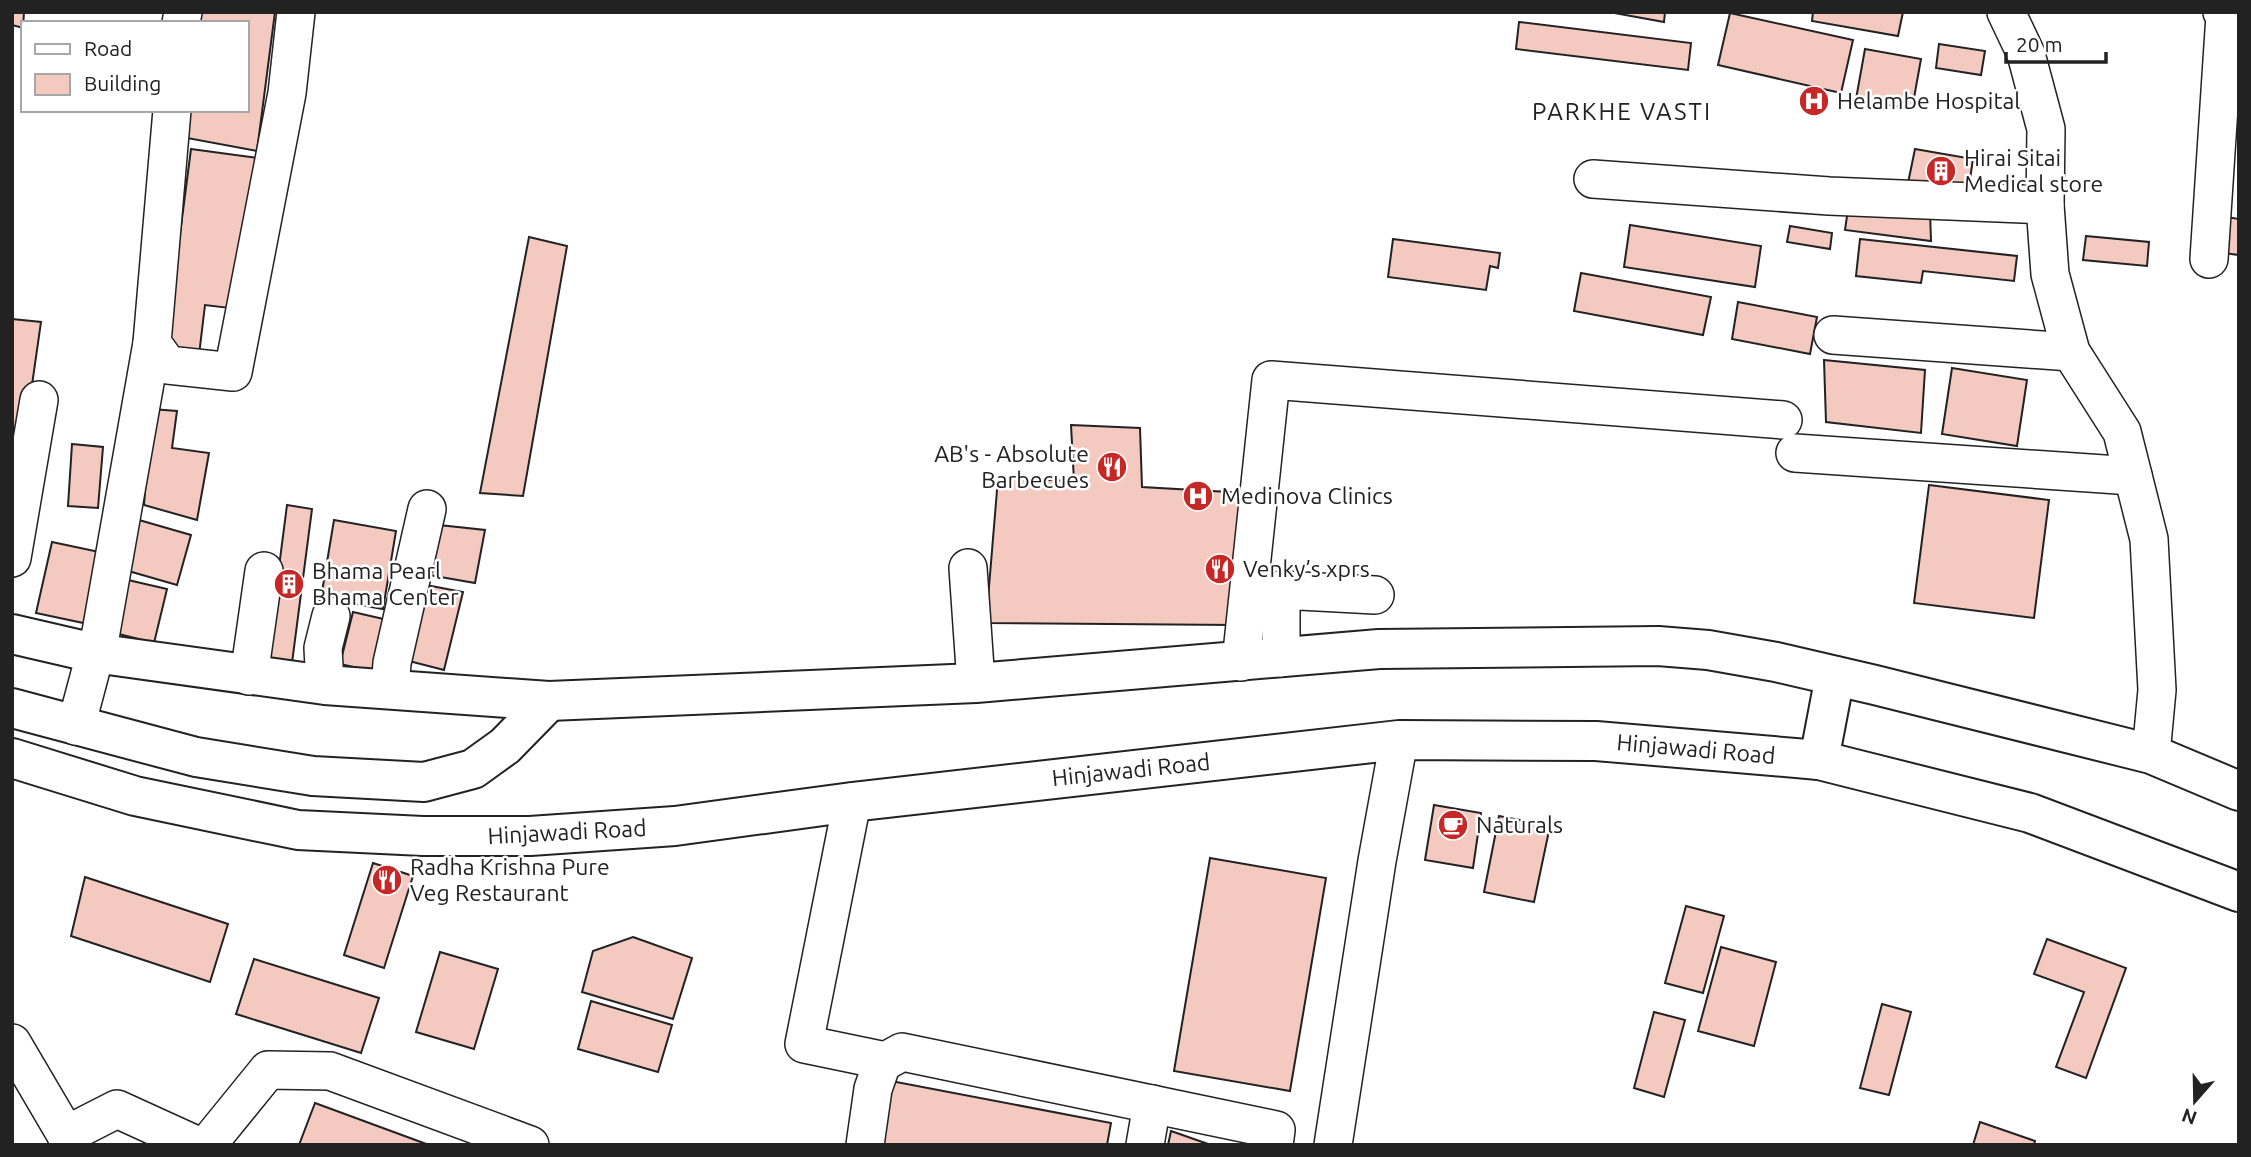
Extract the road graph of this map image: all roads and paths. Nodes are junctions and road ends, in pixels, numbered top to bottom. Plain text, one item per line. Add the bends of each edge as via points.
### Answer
1 (296, 12) edge
2 (2006, 12) edge
3 (2222, 12) edge
4 (172, 112) edge
5 (1593, 179) dead end
6 (2045, 205) junction
7 (2209, 259) dead end
8 (1833, 335) dead end
9 (152, 342) junction
10 (2071, 352) junction
11 (39, 400) dead end
12 (2133, 475) junction
13 (427, 509) dead end
14 (12, 558) edge
15 (968, 568) dead end
16 (264, 571) dead end
17 (1375, 595) dead end
18 (331, 616) dead end
19 (12, 634) edge
20 (94, 653) junction
21 (1281, 658) junction
22 (1241, 662) junction
23 (249, 676) junction
24 (1835, 676) junction
25 (976, 683) junction
26 (325, 685) junction
27 (390, 689) junction
28 (549, 701) junction
29 (12, 708) edge
30 (76, 726) junction
31 (1399, 740) junction
32 (2151, 754) junction
33 (12, 758) edge
34 (1819, 760) junction
35 (2239, 791) edge
36 (852, 802) junction
37 (2239, 892) edge
38 (17, 1056) edge
39 (886, 1061) junction
40 (1152, 1104) junction
41 (69, 1140) edge
42 (195, 1145) edge
43 (207, 1145) edge
44 (530, 1145) edge
45 (865, 1145) edge
46 (1144, 1145) edge
47 (1274, 1145) edge
48 (1333, 1145) edge

1 - 9 street via 287,93 233,372 168,365
2 - 6 street via 2026,54 2046,129
3 - 7 street
4 - 9 street
5 - 6 street
6 - 10 street via 2050,274
8 - 10 street
9 - 20 street
10 - 12 street via 2122,432
11 - 14 street
12 - 22 street via 1271,380
12 - 32 street via 2149,539 2157,690
13 - 27 street
15 - 25 street
16 - 23 street
17 - 21 street via 1281,590
18 - 26 street via 323,648
19 - 20 main road
20 - 23 main road
20 - 30 street
21 - 22 main road
21 - 24 main road via 1379,649 1658,646 1763,659
22 - 25 main road
23 - 26 main road
24 - 32 main road
24 - 34 main road
25 - 28 main road
26 - 27 main road
27 - 28 main road
28 - 30 main road via 505,746 473,769 424,782 313,776 196,757
29 - 30 main road
31 - 34 main road, Hinjawadi Road via 1596,741
31 - 36 main road, Hinjawadi Road
31 - 48 street
32 - 35 main road
33 - 36 main road, Hinjawadi Road via 135,796 312,831 530,836 675,826
34 - 37 main road, Hinjawadi Road via 2030,813
36 - 39 street via 804,1044
38 - 41 street
39 - 40 street via 902,1052
39 - 45 street via 873,1089
40 - 46 street
40 - 47 street via 1276,1130
41 - 42 street via 117,1109
43 - 44 street via 268,1070 330,1071

